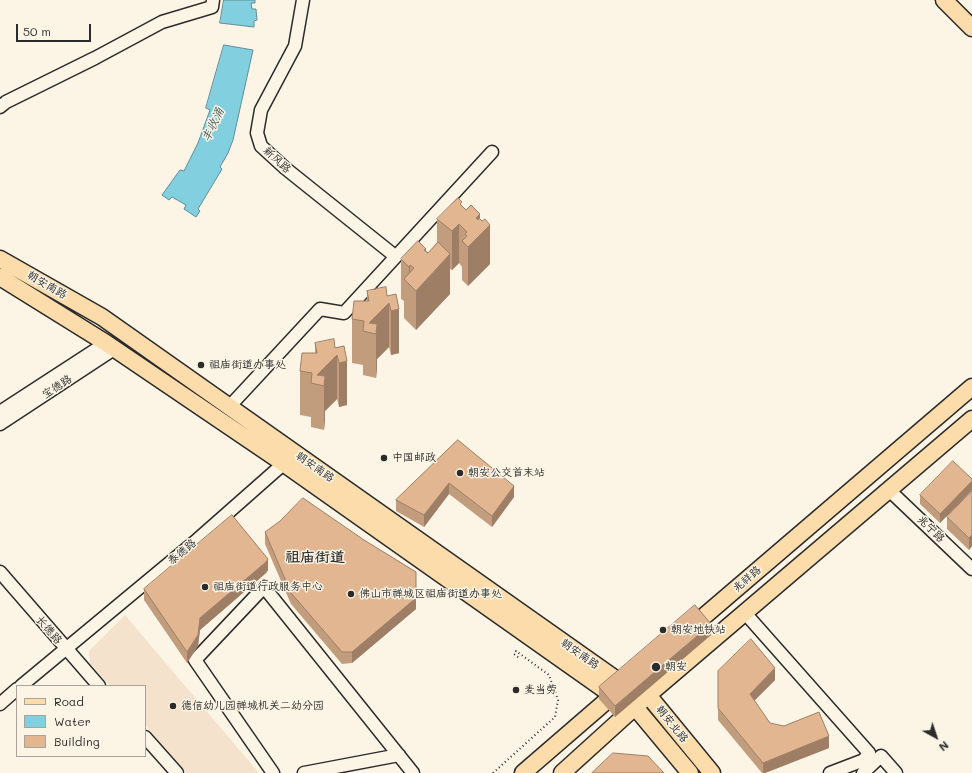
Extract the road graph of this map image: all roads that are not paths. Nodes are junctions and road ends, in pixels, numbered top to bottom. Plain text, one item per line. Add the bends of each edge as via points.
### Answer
1 (213, 0) edge
2 (303, 0) edge
3 (944, 0) edge
4 (972, 28) edge
5 (2, 101) edge
6 (492, 152) dead end
7 (395, 256) junction
8 (0, 258) edge
9 (0, 277) edge
10 (110, 346) junction
11 (972, 387) edge
12 (229, 407) junction
13 (0, 412) edge
14 (972, 419) edge
15 (0, 424) edge
16 (289, 458) junction
17 (889, 490) junction
18 (972, 569) edge
19 (0, 572) edge
20 (745, 613) junction
21 (678, 639) edge
22 (66, 649) junction
23 (22, 685) edge
24 (32, 685) edge
25 (98, 685) edge
26 (624, 685) junction
27 (16, 690) edge
28 (648, 695) junction
29 (16, 699) edge
30 (0, 704) edge
31 (635, 707) junction
32 (0, 713) edge
33 (146, 738) edge
34 (399, 755) junction
35 (177, 773) edge
36 (273, 773) edge
37 (304, 773) edge
38 (413, 773) edge
39 (523, 773) edge
40 (562, 773) edge
41 (690, 773) edge
42 (712, 773) edge
43 (830, 773) edge
44 (863, 773) edge
45 (896, 773) edge

1 - 5 street via 212,7 162,22 95,58
2 - 7 street, 新风路 via 295,46 261,110 257,133 261,146
3 - 4 main road
6 - 7 street
7 - 12 street via 344,313 320,309
8 - 12 main road, 朝安南路 via 102,317
9 - 10 main road, 朝安南路
10 - 13 street, 宝德路
10 - 15 street, 宝德路
10 - 16 main road, 朝安南路
11 - 21 main road, 兆祥路
12 - 16 main road, 朝安南路
14 - 17 main road
16 - 22 street, 泰德路
16 - 26 main road, 朝安南路
16 - 26 main road, 朝安南路 via 405,522
17 - 18 street, 兆宁路
17 - 20 main road
19 - 22 street, 长德路
20 - 28 main road
20 - 43 street via 869,753 864,760
22 - 23 street, 泰德路
22 - 24 street, 泰德路
22 - 25 street, 长德路
26 - 28 main road, 朝安北路
26 - 31 main road, 朝安北路
26 - 39 main road
27 - 30 street
28 - 31 main road
28 - 42 main road, 朝安北路
29 - 32 street
31 - 40 main road
31 - 41 main road, 朝安北路
33 - 35 street
34 - 36 street via 264,587 194,660
34 - 37 street
34 - 38 street
44 - 45 street via 881,756

